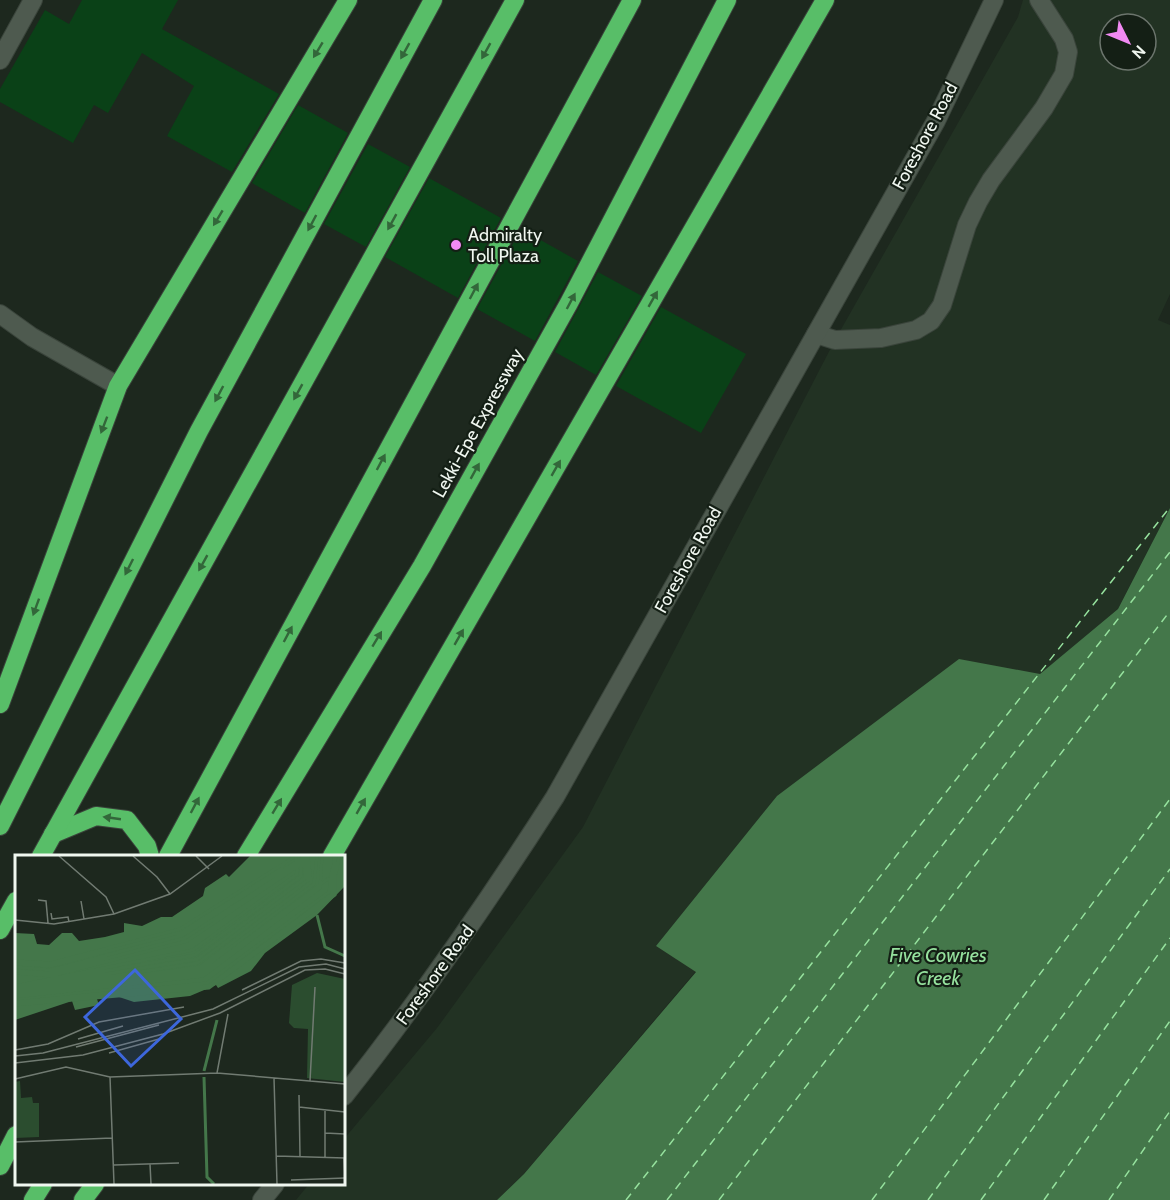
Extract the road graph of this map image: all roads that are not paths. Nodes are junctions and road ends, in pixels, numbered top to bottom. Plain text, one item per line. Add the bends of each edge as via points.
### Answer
1 (33, 0) edge
2 (348, 0) edge
3 (433, 0) edge
4 (515, 0) edge
5 (632, 0) edge
6 (727, 0) edge
7 (825, 0) edge
8 (993, 0) edge
9 (1039, 0) edge
10 (0, 60) edge
11 (0, 314) edge
12 (816, 334) junction
13 (118, 386) junction
14 (0, 704) edge
15 (0, 826) edge
16 (53, 834) junction
17 (42, 855) edge
18 (150, 855) edge
19 (169, 855) edge
20 (247, 855) edge
21 (333, 855) edge
22 (15, 903) edge
23 (0, 930) edge
24 (345, 1095) edge
25 (15, 1137) edge
26 (0, 1166) edge
27 (42, 1185) edge
28 (93, 1185) edge
29 (274, 1185) edge
30 (33, 1200) edge
31 (83, 1200) edge
32 (262, 1200) edge

1 - 10 street
2 -> 13 highway
3 -> 15 highway via 199,431
4 -> 16 highway
19 -> 5 highway
20 -> 6 highway, Lekki-Epe Expressway via 422,566 552,333
21 -> 7 highway
8 - 12 street, Foreshore Road via 936,121
9 - 12 street via 1064,39 1068,52 1064,74 978,202 942,305 931,321 916,330 881,338 835,340
11 - 13 street
12 - 24 street, Foreshore Road via 555,797 445,962
13 -> 14 highway
16 - 17 highway
18 -> 16 highway via 127,820 96,816
22 - 23 highway
25 - 26 highway
27 - 30 highway
28 - 31 highway
29 - 32 street

